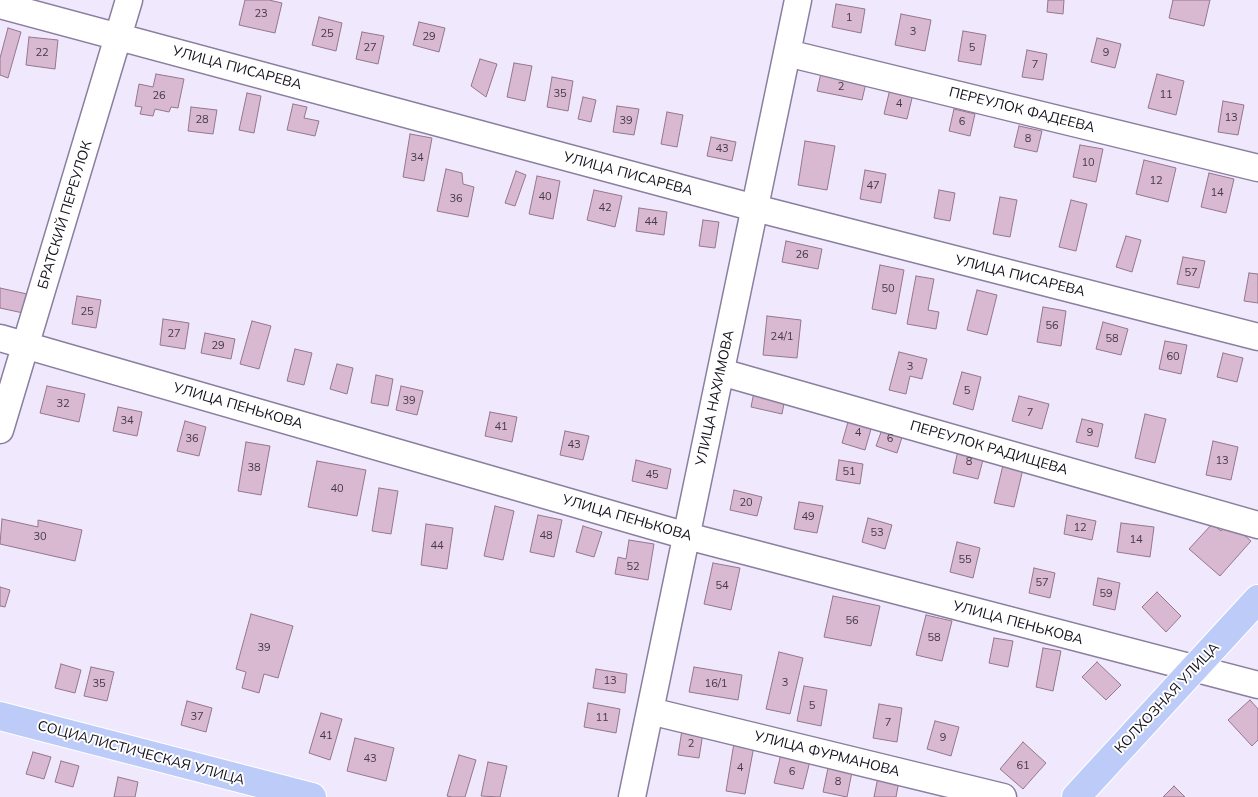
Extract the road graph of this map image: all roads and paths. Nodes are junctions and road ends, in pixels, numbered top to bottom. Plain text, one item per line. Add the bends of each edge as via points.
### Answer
1 (129, 0) edge
2 (798, 0) edge
3 (0, 5) edge
4 (119, 36) junction
5 (787, 53) junction
6 (1258, 168) edge
7 (755, 208) junction
8 (1258, 337) edge
9 (0, 338) edge
10 (25, 345) junction
11 (720, 372) junction
12 (0, 430) edge
13 (1258, 525) edge
14 (687, 536) junction
15 (1258, 599) edge
16 (1194, 669) junction
17 (1258, 685) edge
18 (650, 711) junction
19 (0, 716) edge
20 (312, 797) edge
21 (632, 797) edge
22 (1003, 797) edge
23 (1076, 797) edge

1 - 4 street, БРАТСКИЙ ПЕРЕУЛОК
2 - 5 street, УЛИЦА НАХИМОВА
3 - 4 street, УЛИЦА ПИСАРЕВА
4 - 7 street, УЛИЦА ПИСАРЕВА
4 - 10 street, БРАТСКИЙ ПЕРЕУЛОК
5 - 6 street, ПЕРЕУЛОК ФАДЕЕВА
5 - 7 street, УЛИЦА НАХИМОВА
7 - 8 street, УЛИЦА ПИСАРЕВА
7 - 11 street, УЛИЦА НАХИМОВА
9 - 10 street, УЛИЦА ПЕНЬКОВА
10 - 12 street, БРАТСКИЙ ПЕРЕУЛОК
10 - 14 street, УЛИЦА ПЕНЬКОВА
11 - 13 street, ПЕРЕУЛОК РАДИЩЕВА
11 - 14 street, УЛИЦА НАХИМОВА
14 - 16 street, УЛИЦА ПЕНЬКОВА
14 - 18 street, УЛИЦА НАХИМОВА
15 - 16 main road, КОЛХОЗНАЯ УЛИЦА
16 - 17 street, УЛИЦА ПЕНЬКОВА
16 - 23 main road, КОЛХОЗНАЯ УЛИЦА
18 - 21 street, УЛИЦА НАХИМОВА
18 - 22 street, УЛИЦА ФУРМАНОВА
19 - 20 main road, СОЦИАЛИСТИЧЕСКАЯ УЛИЦА

